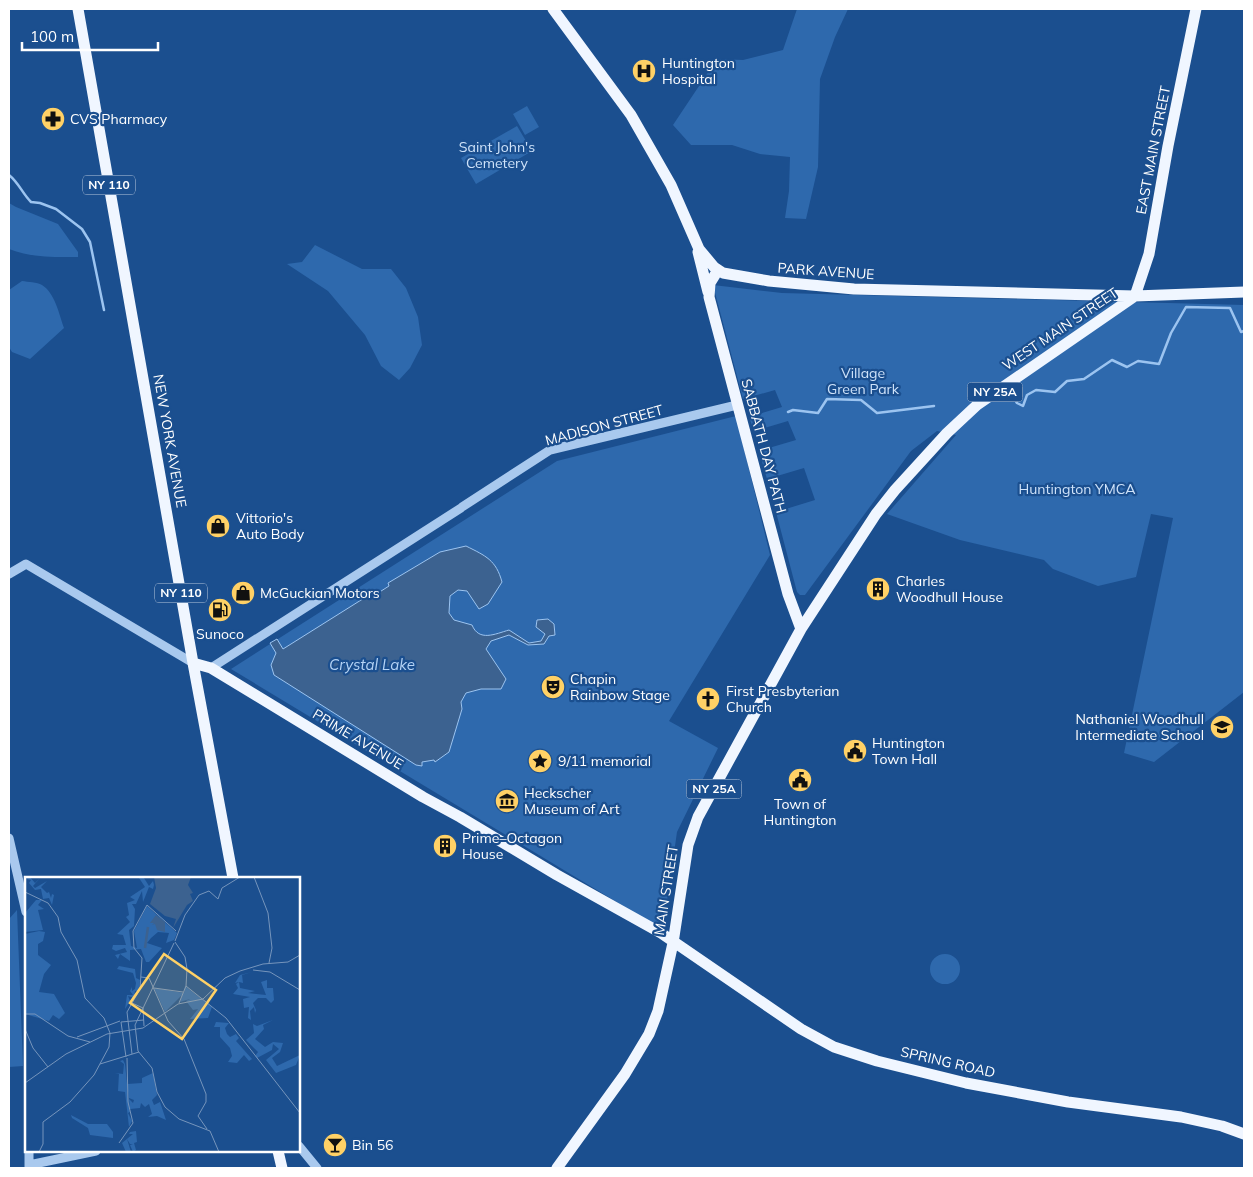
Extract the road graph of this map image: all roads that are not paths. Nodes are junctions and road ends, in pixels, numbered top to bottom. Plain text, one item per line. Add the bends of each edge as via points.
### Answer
1 (78, 9) edge
2 (553, 9) edge
3 (1196, 9) edge
4 (695, 240) junction
5 (718, 270) junction
6 (1244, 292) edge
7 (1136, 296) junction
8 (709, 297) junction
9 (737, 405) junction
10 (876, 514) joint
11 (9, 574) edge
12 (800, 629) junction
13 (193, 663) junction
14 (211, 668) junction
15 (9, 838) edge
16 (233, 877) edge
17 (25, 908) edge
18 (673, 943) junction
19 (1244, 1134) edge
20 (300, 1147) edge
21 (29, 1152) edge
22 (92, 1152) edge
23 (278, 1152) edge
24 (29, 1167) edge
25 (282, 1168) edge
26 (317, 1168) edge
27 (556, 1168) edge

1 - 13 main road, NEW YORK AVENUE / NY 110
2 - 4 main road via 638,127 671,185
3 - 7 main road, EAST MAIN STREET via 1148,254
4 - 5 main road via 705,258
4 - 8 main road, SABBATH DAY PATH
5 - 7 main road, PARK AVENUE via 769,281 854,289
5 - 8 main road via 710,283
6 - 7 main road, PARK AVENUE
7 - 10 main road, WEST MAIN STREET / NY 25A via 977,405 920,461
8 - 9 main road, SABBATH DAY PATH
9 - 12 main road, SABBATH DAY PATH
9 - 14 street, MADISON STREET via 550,450
10 - 12 main road, MAIN STREET / NY 25A
11 - 13 street, PRIME AVENUE via 26,564
12 - 18 main road, MAIN STREET / NY 25A via 698,818 688,845
13 - 14 main road, PRIME AVENUE
13 - 16 main road, NEW YORK AVENUE / NY 110
14 - 18 main road, PRIME AVENUE
15 - 17 street
18 - 19 main road, SPRING ROAD via 801,1029 834,1047 966,1083 1068,1102 1181,1117
18 - 27 main road, MAIN STREET / NY 25A via 658,1011 649,1034 626,1074
20 - 26 street
21 - 24 street
22 - 24 street
23 - 25 main road

